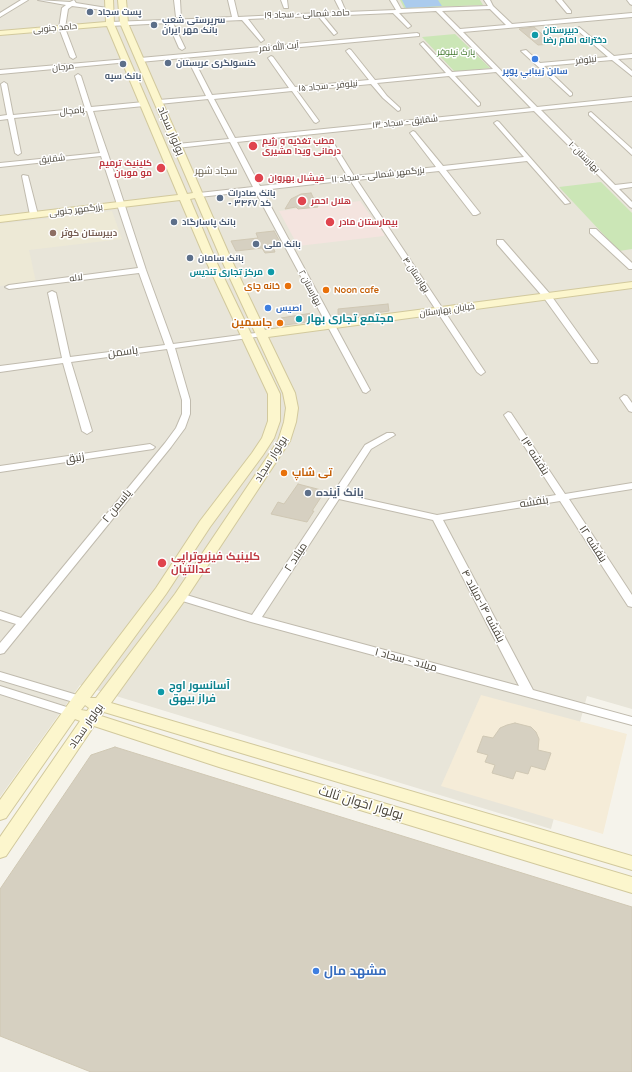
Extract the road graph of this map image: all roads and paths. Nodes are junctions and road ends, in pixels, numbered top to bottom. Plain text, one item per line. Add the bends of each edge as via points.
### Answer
1 (25, 0) edge
2 (41, 0) edge
3 (77, 0) edge
4 (122, 0) edge
5 (177, 0) edge
6 (231, 0) edge
7 (284, 0) edge
8 (338, 0) edge
9 (393, 0) edge
10 (487, 0) edge
11 (559, 0) edge
12 (630, 0) edge
13 (632, 2) edge
14 (71, 4) junction
15 (110, 4) edge
16 (286, 7) dead end
17 (484, 7) junction
18 (491, 7) junction
19 (437, 9) junction
20 (396, 11) junction
21 (569, 12) dead end
22 (344, 13) junction
23 (319, 14) junction
24 (0, 15) edge
25 (632, 15) edge
26 (179, 17) dead end
27 (235, 17) junction
28 (243, 17) junction
29 (169, 20) junction
30 (124, 23) junction
31 (110, 24) junction
32 (408, 26) dead end
33 (511, 26) junction
34 (503, 27) junction
35 (62, 28) junction
36 (579, 29) dead end
37 (458, 31) junction
38 (334, 32) dead end
39 (0, 33) edge
40 (417, 35) dead end
41 (261, 40) dead end
42 (423, 44) dead end
43 (182, 48) dead end
44 (524, 50) dead end
45 (349, 51) dead end
46 (632, 56) edge
47 (73, 57) dead end
48 (271, 58) dead end
49 (613, 58) junction
50 (140, 60) junction
51 (127, 61) junction
52 (193, 64) dead end
53 (540, 65) junction
54 (497, 70) junction
55 (0, 72) edge
56 (631, 73) edge
57 (451, 74) junction
58 (78, 76) dead end
59 (373, 82) junction
60 (4, 84) dead end
61 (293, 90) junction
62 (570, 94) dead end
63 (210, 98) junction
64 (632, 99) edge
65 (159, 102) junction
66 (144, 104) junction
67 (478, 104) dead end
68 (398, 109) dead end
69 (536, 109) junction
70 (90, 110) junction
71 (591, 114) dead end
72 (11, 117) junction
73 (0, 118) edge
74 (316, 120) dead end
75 (497, 123) dead end
76 (413, 132) dead end
77 (232, 140) junction
78 (330, 142) dead end
79 (177, 146) junction
80 (629, 147) edge
81 (18, 153) dead end
82 (632, 153) edge
83 (105, 154) junction
84 (528, 159) junction
85 (0, 165) edge
86 (442, 168) junction
87 (25, 176) dead end
88 (352, 178) junction
89 (632, 185) edge
90 (614, 187) junction
91 (257, 189) junction
92 (199, 196) junction
93 (184, 197) junction
94 (567, 203) dead end
95 (121, 205) junction
96 (632, 206) edge
97 (476, 213) dead end
98 (34, 215) junction
99 (0, 219) edge
100 (593, 231) dead end
101 (500, 242) dead end
102 (632, 267) edge
103 (142, 270) junction
104 (632, 285) edge
105 (9, 287) dead end
106 (52, 293) dead end
107 (547, 296) junction
108 (440, 311) junction
109 (330, 325) junction
110 (262, 334) junction
111 (246, 337) junction
112 (170, 347) junction
113 (66, 359) junction
114 (594, 361) dead end
115 (0, 369) edge
116 (481, 372) dead end
117 (366, 390) dead end
118 (624, 398) dead end
119 (632, 409) edge
120 (508, 415) dead end
121 (86, 431) dead end
122 (390, 435) dead end
123 (150, 447) dead end
124 (0, 469) edge
125 (632, 486) edge
126 (336, 495) junction
127 (562, 498) junction
128 (436, 518) junction
129 (180, 597) junction
130 (632, 603) edge
131 (0, 615) edge
132 (255, 619) junction
133 (22, 622) junction
134 (0, 650) edge
135 (0, 676) edge
136 (0, 690) edge
137 (529, 694) junction
138 (76, 706) junction
139 (95, 712) junction
140 (632, 721) edge
141 (0, 813) edge
142 (0, 851) edge
143 (632, 863) edge
144 (632, 885) edge

1 - 24 street
2 - 14 street
3 - 14 street
4 - 30 main road, بولوار سجاد
5 - 26 street
6 - 27 street
7 - 16 street
8 - 22 street
9 - 20 street
10 - 18 street
11 - 21 street
12 - 13 street
14 - 15 street
14 - 35 street via 65,8
15 - 31 main road, بولوار سجاد
17 - 18 street, حامد شمالی - سجاد ۱۹
17 - 19 street, حامد شمالی - سجاد ۱۹
17 - 34 street
18 - 33 street
19 - 20 street, حامد شمالی - سجاد ۱۹
19 - 37 street, بهارستان ۱۰
20 - 22 street, حامد شمالی - سجاد ۱۹
20 - 32 street
22 - 23 street, حامد شمالی - سجاد ۱۹
23 - 28 street, حامد شمالی - سجاد ۱۹
23 - 38 street
25 - 33 street
27 - 28 street, حامد شمالی - سجاد ۱۹
27 - 29 street, حامد شمالی - سجاد ۱۹
28 - 41 street
29 - 30 street, حامد شمالی - سجاد ۱۹
29 - 43 street
30 - 31 street, حامد شمالی - سجاد ۱۹
30 - 50 main road, بولوار سجاد
31 - 35 main road, حامد جنوبی
31 - 51 main road, بولوار سجاد
33 - 34 street
34 - 37 street
35 - 39 main road, حامد جنوبی
35 - 47 street
36 - 49 street
37 - 54 street, بهارستان ۱۰
40 - 50 street, آیت الله نمر
42 - 57 street
44 - 53 street
45 - 59 street
46 - 49 street, نیلوفر
48 - 61 street
49 - 53 street, نیلوفر
49 - 56 street
50 - 65 main road, بولوار سجاد
51 - 55 street, مرجان
51 - 66 main road, بولوار سجاد
52 - 63 street, بهارستان ۲
53 - 62 street
54 - 57 street, نیلوفر - سجاد ۱۵
54 - 69 street, بهارستان ۱۰
57 - 59 street, نیلوفر - سجاد ۱۵
57 - 67 street
58 - 70 street, یاسمن ۲
59 - 61 street, نیلوفر - سجاد ۱۵
59 - 68 street
60 - 72 street
61 - 63 street, نیلوفر - سجاد ۱۵
61 - 74 street
63 - 65 street, نیلوفر - سجاد ۱۵
63 - 77 street, بهارستان ۲
64 - 69 street, شقایق - سجاد ۱۳
65 - 79 main road, بولوار سجاد
66 - 70 street, پامچال
66 - 93 main road, بولوار سجاد
69 - 77 street, شقایق - سجاد ۱۳
69 - 90 street, بهارستان ۱۰
70 - 72 street, پامچال
70 - 83 street, یاسمن ۲
71 - 80 street
72 - 73 street, پامچال
72 - 81 street
75 - 84 street
76 - 86 street
77 - 79 street, شقایق - سجاد ۱۳
77 - 91 street, بهارستان ۲
78 - 88 street, بهارستان ۴
79 - 92 main road, بولوار سجاد
80 - 82 street
83 - 85 street, شقایق
83 - 95 street, یاسمن ۲
84 - 86 street, بزرگمهر شمالی - سجاد ۱۱
84 - 94 street
86 - 88 street, بزرگمهر شمالی - سجاد ۱۱
86 - 97 street
87 - 98 street
88 - 91 street, بزرگمهر شمالی - سجاد ۱۱
88 - 108 street, بهارستان ۴
89 - 90 street
90 - 96 street, بهارستان ۱۰
91 - 92 street, بزرگمهر شمالی - سجاد ۱۱
91 - 109 street, بهارستان ۲
92 - 93 main road, بزرگمهر جنوبی
92 - 110 main road, بولوار سجاد
93 - 95 main road, بزرگمهر جنوبی
93 - 111 main road, بولوار سجاد
95 - 98 main road, بزرگمهر جنوبی
95 - 103 street, یاسمن ۲
98 - 99 main road, بزرگمهر جنوبی
100 - 102 street
101 - 107 street
103 - 105 street, لاله
103 - 112 street, یاسمن ۲
104 - 107 main road, خیابان بهارستان
106 - 113 street
107 - 108 main road, خیابان بهارستان
107 - 114 street
108 - 109 main road, خیابان بهارستان
108 - 116 street, بهارستان ۴
109 - 110 main road, خیابان بهارستان
109 - 117 street, بهارستان ۲
110 - 111 street, یاسمن
110 - 129 main road, بولوار سجاد via 289,393 292,408 290,422 284,441
111 - 112 street, یاسمن
111 - 138 main road, بولوار سجاد via 274,394 274,421 268,438 205,524 161,591
112 - 113 street, یاسمن
112 - 133 street, یاسمن ۲ via 186,400 186,414 180,428
113 - 115 street, یاسمن
113 - 121 street
118 - 119 street
120 - 127 street, بنفشه ۱۳
122 - 126 street, میلاد ۲ via 368,447
123 - 124 street, زنبق
125 - 127 street, بنفشه
126 - 128 street
126 - 132 street, میلاد ۲
127 - 128 street, بنفشه
127 - 130 street, بنفشه ۱۲
128 - 137 street, بنفشه ۱۴-میلاد ۴
129 - 132 street, میلاد - سجاد ۱
129 - 139 main road, بولوار سجاد
131 - 133 street
132 - 137 street, میلاد - سجاد ۱
133 - 134 street, یاسمن ۲
135 - 138 street
136 - 138 street
137 - 140 street, میلاد - سجاد ۱
138 - 139 main road
138 - 141 main road, بولوار سجاد
139 - 142 main road, بولوار سجاد
139 - 143 main road
139 - 144 main road, بولوار اخوان ثالث via 219,761

